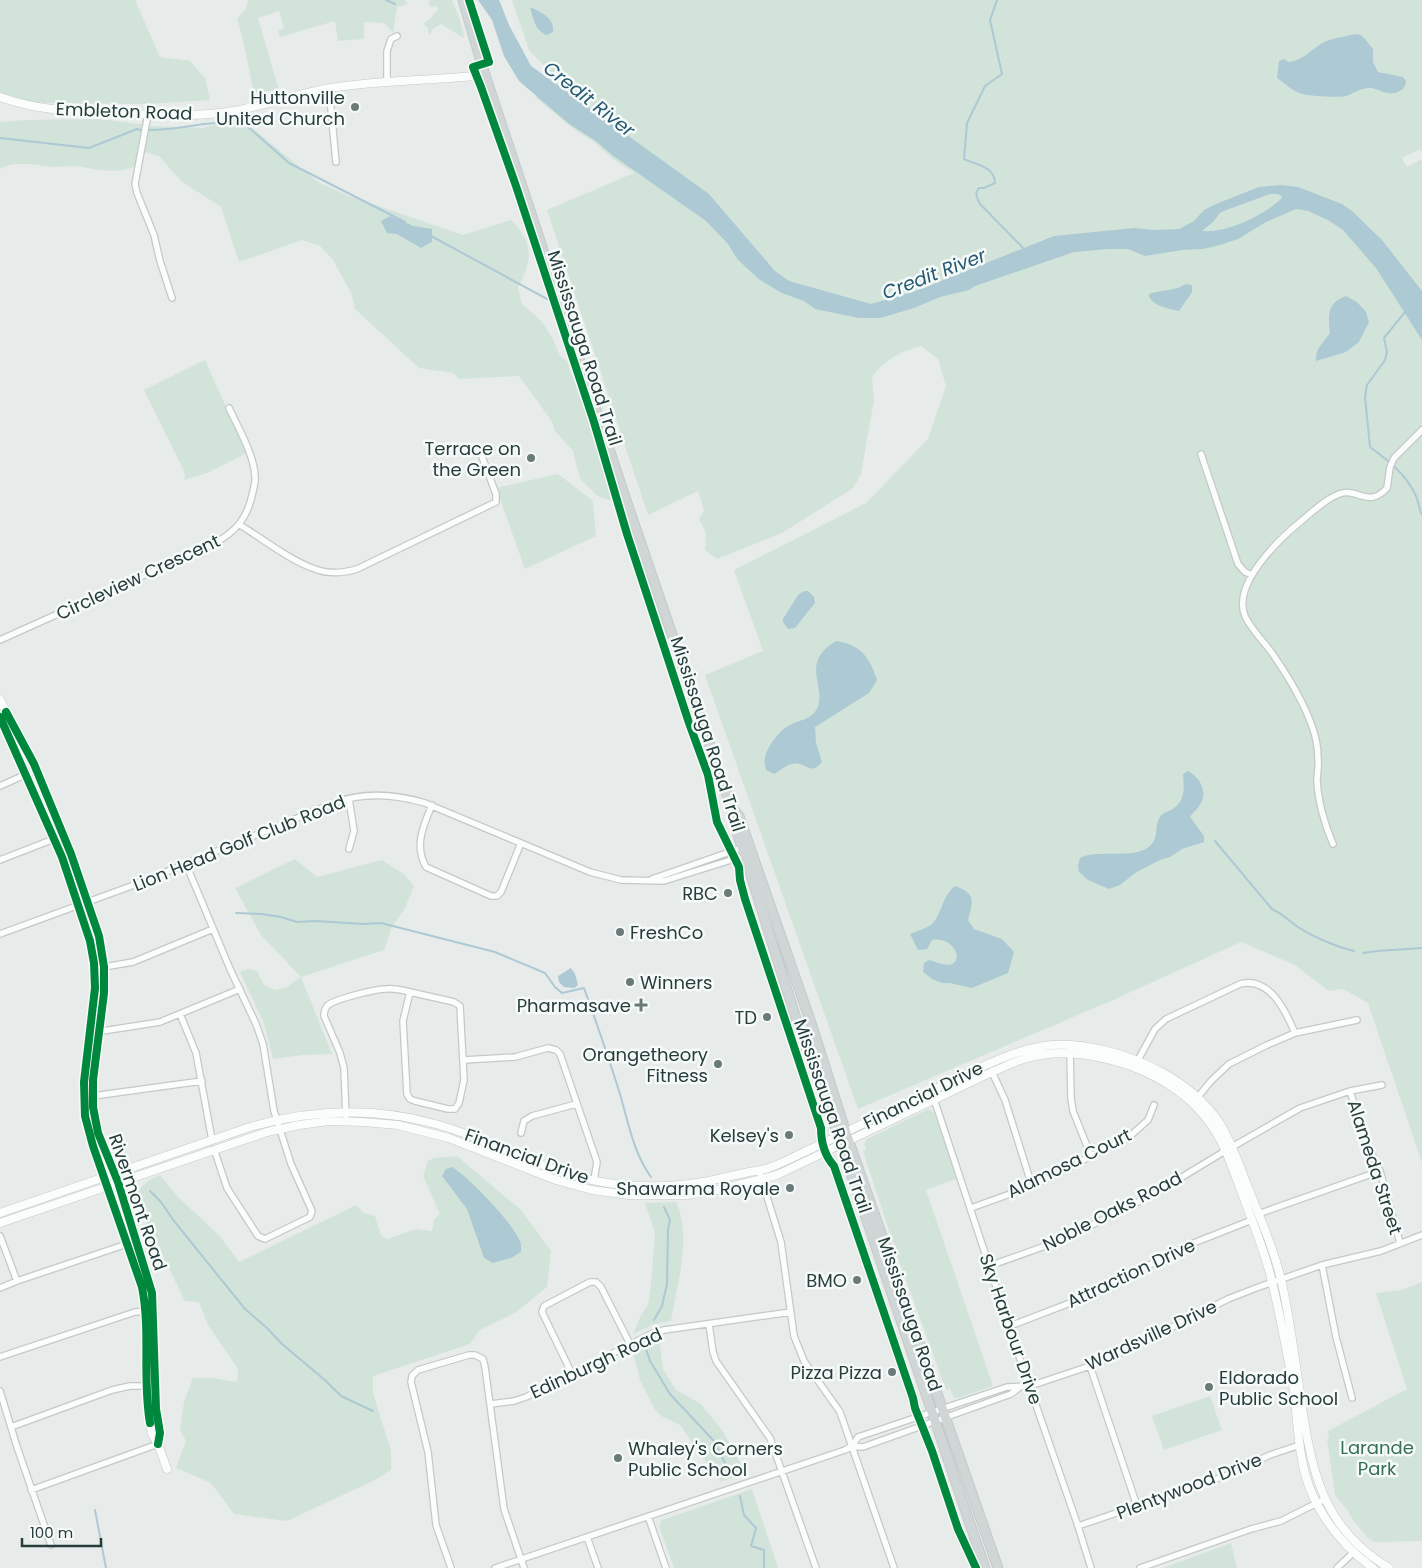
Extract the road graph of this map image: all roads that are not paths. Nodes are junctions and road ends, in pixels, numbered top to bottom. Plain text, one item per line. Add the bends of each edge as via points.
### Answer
1 (463, 1) edge
2 (396, 36) dead end
3 (485, 75) junction
4 (387, 82) junction
5 (329, 88) junction
6 (0, 97) edge
7 (148, 114) junction
8 (336, 162) dead end
9 (172, 298) dead end
10 (229, 408) dead end
11 (1422, 430) edge
12 (481, 454) dead end
13 (1201, 454) dead end
14 (240, 525) junction
15 (1252, 575) junction
16 (0, 640) edge
17 (0, 700) edge
18 (0, 717) edge
19 (36, 770) junction
20 (25, 774) junction
21 (0, 786) edge
22 (349, 798) junction
23 (432, 805) junction
24 (54, 839) junction
25 (521, 843) junction
26 (1333, 844) dead end
27 (349, 849) dead end
28 (747, 851) junction
29 (0, 860) edge
30 (186, 864) junction
31 (88, 902) junction
32 (78, 906) junction
33 (213, 929) junction
34 (0, 934) edge
35 (104, 967) junction
36 (240, 989) junction
37 (410, 992) junction
38 (180, 1014) junction
39 (1357, 1020) dead end
40 (100, 1031) junction
41 (90, 1033) junction
42 (1295, 1033) junction
43 (1070, 1045) junction
44 (1070, 1054) junction
45 (464, 1060) junction
46 (1138, 1060) junction
47 (992, 1072) junction
48 (202, 1081) junction
49 (1382, 1085) dead end
50 (932, 1090) junction
51 (1350, 1090) junction
52 (93, 1096) junction
53 (1197, 1098) junction
54 (935, 1100) junction
55 (576, 1104) junction
56 (1154, 1104) dead end
57 (346, 1112) junction
58 (277, 1120) junction
59 (346, 1121) junction
60 (280, 1128) junction
61 (521, 1133) dead end
62 (844, 1138) junction
63 (212, 1140) junction
64 (214, 1149) junction
65 (1228, 1149) junction
66 (1091, 1156) junction
67 (759, 1171) junction
68 (1380, 1171) junction
69 (114, 1173) junction
70 (103, 1176) junction
71 (594, 1180) junction
72 (762, 1180) junction
73 (118, 1182) junction
74 (106, 1186) junction
75 (1032, 1186) junction
76 (971, 1208) junction
77 (0, 1213) edge
78 (1255, 1217) junction
79 (0, 1223) edge
80 (1422, 1235) edge
81 (0, 1236) edge
82 (127, 1244) junction
83 (1400, 1244) junction
84 (1322, 1265) junction
85 (989, 1266) junction
86 (1281, 1280) junction
87 (17, 1281) junction
88 (1272, 1282) junction
89 (0, 1288) edge
90 (154, 1310) junction
91 (145, 1311) junction
92 (791, 1312) junction
93 (709, 1324) junction
94 (1010, 1326) junction
95 (630, 1344) junction
96 (0, 1357) edge
97 (1090, 1366) junction
98 (572, 1374) junction
99 (146, 1386) junction
100 (1030, 1386) junction
101 (1020, 1387) junction
102 (0, 1391) edge
103 (1352, 1398) dead end
104 (491, 1404) junction
105 (932, 1412) junction
106 (944, 1413) junction
107 (935, 1422) junction
108 (11, 1427) junction
109 (158, 1444) junction
110 (1300, 1445) junction
111 (852, 1446) junction
112 (166, 1469) dead end
113 (782, 1470) junction
114 (31, 1490) junction
115 (1325, 1499) junction
116 (1317, 1503) junction
117 (1137, 1506) junction
118 (648, 1516) junction
119 (1078, 1526) junction
120 (587, 1537) junction
121 (52, 1545) dead end
122 (1354, 1552) junction
123 (521, 1559) junction
124 (451, 1568) edge
125 (495, 1568) edge
126 (524, 1568) edge
127 (598, 1568) edge
128 (666, 1568) edge
129 (816, 1568) edge
130 (894, 1568) edge
131 (985, 1568) edge
132 (998, 1568) edge
133 (1091, 1568) edge
134 (1140, 1568) edge
135 (1337, 1568) edge
136 (1373, 1568) edge
137 (1390, 1568) edge

1 - 3 main road, Mississauga Road
2 - 4 street via 391,39 387,50
3 - 4 street, Embleton Road
3 - 28 main road, Mississauga Road via 731,807 732,818
4 - 5 street, Embleton Road
5 - 7 street, Embleton Road via 234,111 204,115
5 - 8 street
6 - 7 street, Embleton Road via 48,109
7 - 9 street via 135,184
10 - 14 street, Circleview Crescent via 256,477 251,503
11 - 15 street via 1394,458 1385,491 1370,499 1339,494 1318,507 1270,550
12 - 14 street via 496,502 358,569 346,572 316,570
13 - 15 street via 1238,564
14 - 16 street, Circleview Crescent via 213,544
15 - 26 street via 1244,590 1245,616 1273,654 1307,715 1316,743 1317,782
17 - 19 street, Rivermont Road
18 - 20 street, Rivermont Road
19 - 20 street
19 - 31 street, Rivermont Road
20 - 21 street
20 - 24 street, Rivermont Road
22 - 23 street, Lion Head Golf Club Road via 390,796
22 - 27 street via 354,831
22 - 30 street, Lion Head Golf Club Road
23 - 25 street, Lion Head Golf Club Road
23 - 25 street via 420,842 419,853 426,867 490,896 501,892
24 - 29 street
24 - 32 street, Rivermont Road
25 - 28 street, Lion Head Golf Club Road via 594,874 621,880 674,879
28 - 62 main road, Mississauga Road via 812,1023
28 - 62 main road, Mississauga Road via 798,1025
30 - 31 street, Lion Head Golf Club Road
30 - 33 street
31 - 32 street, Lion Head Golf Club Road
31 - 35 street, Rivermont Road via 99,936
32 - 34 street, Lion Head Golf Club Road
32 - 41 street, Rivermont Road via 94,963 95,996
33 - 35 street via 133,962
33 - 36 street
35 - 40 street, Rivermont Road
36 - 38 street
36 - 58 street via 260,1033
37 - 45 street via 460,1006
37 - 45 street via 403,1021 408,1097 448,1109 455,1108 464,1084
37 - 57 street via 379,989 327,1006 324,1016 344,1068
38 - 40 street via 152,1024
38 - 48 street via 196,1053
39 - 42 street
40 - 41 street
40 - 52 street, Rivermont Road
41 - 70 street, Rivermont Road via 83,1098 88,1132
42 - 46 street via 1281,1004 1261,985 1247,982 1166,1019 1155,1029
42 - 53 street via 1229,1064
43 - 44 street
43 - 46 street, Financial Drive via 1101,1049
43 - 50 street, Financial Drive via 1019,1052
44 - 47 street, Financial Drive via 1028,1058
44 - 65 street, Financial Drive via 1120,1062 1167,1084 1198,1109
44 - 66 street via 1073,1111
45 - 55 street via 516,1057 552,1048 560,1054
46 - 53 street, Financial Drive
47 - 54 street, Financial Drive
47 - 75 street via 1005,1100
48 - 52 street
48 - 63 street
49 - 51 street, Noble Oaks Road
50 - 54 street, Sky Harbour Drive
50 - 62 street, Financial Drive
51 - 65 street, Noble Oaks Road via 1300,1108
51 - 68 street, Alameda Street via 1367,1144
52 - 69 street, Rivermont Road via 98,1132
53 - 65 street, Financial Drive via 1217,1119
54 - 62 street, Financial Drive
54 - 76 street, Sky Harbour Drive
55 - 61 street via 532,1116 524,1121
55 - 71 street via 597,1162
56 - 66 street, Alamosa Court via 1148,1120 1139,1128
57 - 58 street, Financial Drive
57 - 59 street
57 - 71 street, Financial Drive via 392,1115 428,1122 553,1169
58 - 60 street
58 - 63 street, Financial Drive
59 - 60 street, Financial Drive
59 - 72 street, Financial Drive via 398,1125 432,1133 556,1180 607,1192 644,1196 687,1194
60 - 64 street, Financial Drive
60 - 64 street via 291,1164 312,1210 307,1220 265,1239 258,1236 226,1188
62 - 67 street, Financial Drive
62 - 72 street, Financial Drive
62 - 105 main road, Mississauga Road
62 - 106 main road, Mississauga Road
63 - 69 street, Financial Drive
64 - 73 street, Financial Drive
65 - 78 street, Financial Drive
65 - 85 street, Noble Oaks Road via 1154,1194 1062,1240
66 - 75 street, Alamosa Court
67 - 71 street, Financial Drive via 677,1186 637,1186
67 - 72 street
68 - 78 street, Attraction Drive
68 - 83 street, Alameda Street
69 - 70 street, Financial Drive
69 - 73 street, Rivermont Road
70 - 74 street, Rivermont Road
70 - 77 street, Financial Drive
72 - 92 street via 781,1242
73 - 74 street, Financial Drive
73 - 90 street, Rivermont Road via 151,1287
74 - 79 street, Financial Drive
74 - 82 street, Rivermont Road
75 - 76 street, Alamosa Court
76 - 85 street, Sky Harbour Drive
78 - 86 street, Financial Drive
78 - 88 street, Financial Drive
78 - 94 street, Attraction Drive via 1190,1244 1088,1296
80 - 83 street, Wardsville Drive
81 - 87 street
82 - 87 street
82 - 91 street, Rivermont Road via 142,1287
83 - 84 street, Wardsville Drive
84 - 86 street, Wardsville Drive
84 - 103 street
85 - 94 street, Sky Harbour Drive
86 - 88 street, Wardsville Drive
86 - 115 street, Financial Drive via 1310,1452
87 - 89 street
88 - 97 street, Wardsville Drive via 1228,1299
88 - 110 street, Financial Drive via 1293,1388
90 - 91 street
90 - 109 street, Rivermont Road
91 - 96 street
91 - 99 street, Rivermont Road
92 - 93 street, Edinburgh Road
92 - 111 street via 799,1351 840,1412
93 - 95 street, Edinburgh Road via 659,1331
93 - 113 street via 716,1361 767,1434
94 - 100 street, Sky Harbour Drive
95 - 98 street, Edinburgh Road
95 - 98 street via 599,1284 593,1282 544,1306 542,1312
97 - 100 street, Wardsville Drive
97 - 117 street
98 - 104 street, Edinburgh Road via 526,1397
99 - 108 street via 112,1390
99 - 109 street, Rivermont Road via 152,1434
100 - 101 street, Wardsville Drive
100 - 119 street, Sky Harbour Drive
101 - 106 street, Wardsville Drive via 1011,1394
101 - 106 street, Wardsville Drive via 1007,1387
102 - 108 street
104 - 123 street via 504,1509
104 - 124 street via 485,1367 482,1359 475,1355 418,1370 412,1376 428,1452 436,1525
105 - 106 street
105 - 107 main road, Mississauga Road
105 - 111 street via 858,1437
106 - 107 street
106 - 132 main road, Mississauga Road
107 - 111 street via 863,1447
107 - 131 main road, Mississauga Road
108 - 114 street
109 - 112 street, Rivermont Road
109 - 114 street
110 - 116 street, Financial Drive via 1305,1475
110 - 117 street, Plentywood Drive
111 - 113 street
111 - 130 street
113 - 118 street
113 - 129 street
114 - 121 street
115 - 116 street
115 - 137 street, Financial Drive via 1340,1525 1360,1546
116 - 122 street, Financial Drive via 1336,1533
116 - 134 street via 1281,1521
117 - 119 street, Plentywood Drive
118 - 120 street
118 - 128 street
119 - 133 street, Sky Harbour Drive
120 - 123 street
120 - 127 street
122 - 135 street
122 - 136 street, Financial Drive
123 - 125 street
123 - 126 street

